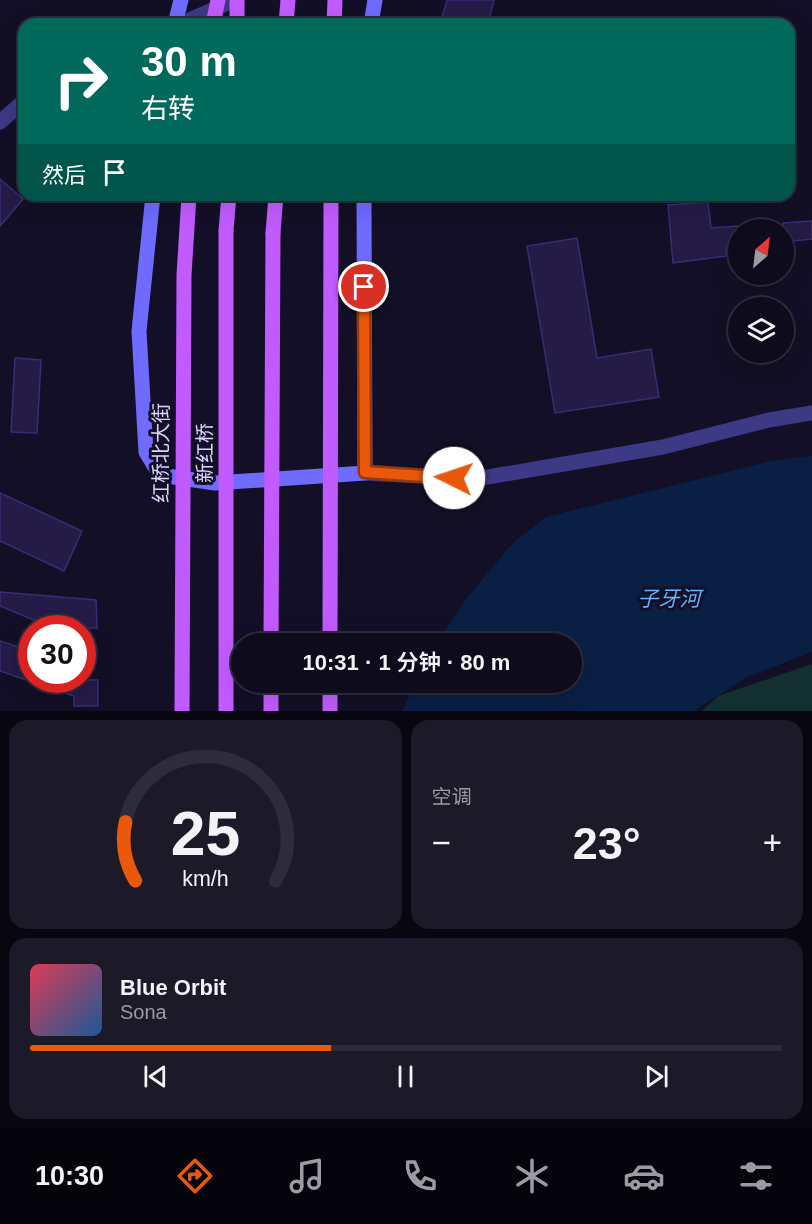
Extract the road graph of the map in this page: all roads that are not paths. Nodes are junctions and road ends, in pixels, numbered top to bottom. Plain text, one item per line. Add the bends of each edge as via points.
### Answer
1 (181, 0) edge
2 (218, 0) edge
3 (236, 0) edge
4 (288, 0) edge
5 (335, 0) edge
6 (368, 0) edge
7 (375, 0) edge
8 (176, 18) edge
9 (194, 18) edge
10 (214, 18) edge
11 (237, 18) edge
12 (286, 18) edge
13 (334, 18) edge
14 (370, 18) edge
15 (371, 18) edge
16 (18, 106) edge
17 (0, 122) edge
18 (152, 201) edge
19 (189, 201) edge
20 (228, 201) edge
21 (276, 201) edge
22 (331, 201) edge
23 (364, 201) edge
24 (812, 413) edge
25 (365, 472) junction
26 (271, 633) edge
27 (330, 633) edge
28 (271, 693) edge
29 (330, 693) edge
30 (182, 711) edge
31 (226, 711) edge
32 (272, 711) edge
33 (330, 711) edge

1 - 8 main road
2 - 10 main road, bridge
3 - 9 street
3 - 11 main road
4 - 12 main road
5 - 13 main road
6 - 14 main road
7 - 15 main road
16 - 17 street
18 - 25 main road via 140,331 146,452 160,475 215,483
19 - 30 main road, 红桥北大街, bridge via 184,275
20 - 31 main road, 新红桥, bridge
21 - 26 main road, bridge
22 - 27 main road, bridge
23 - 25 main road
24 - 25 street via 663,447 476,479
28 - 32 main road
29 - 33 main road

